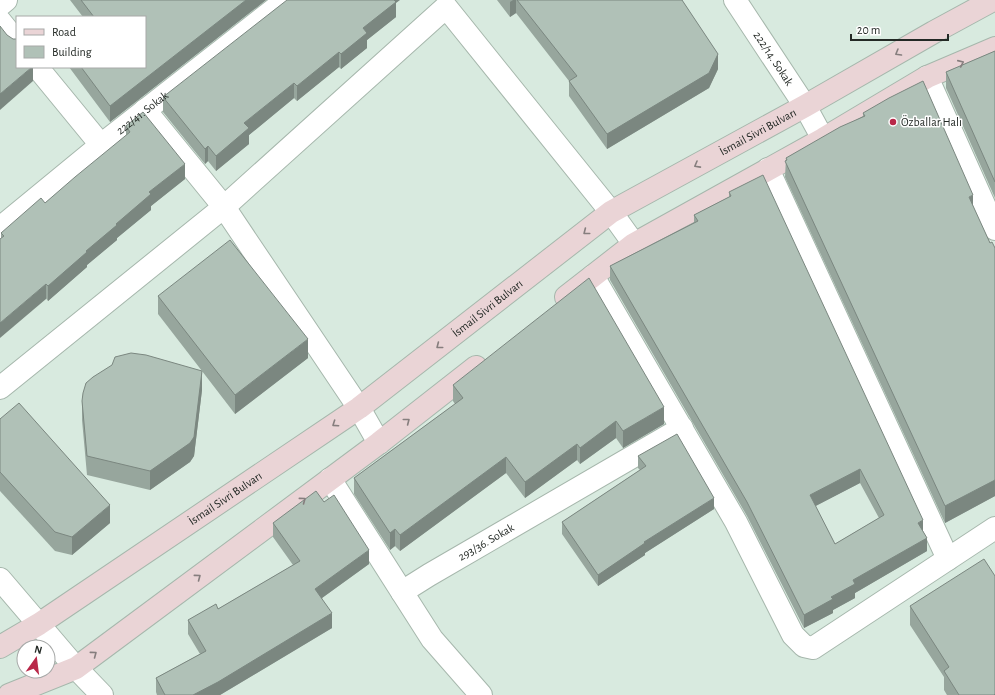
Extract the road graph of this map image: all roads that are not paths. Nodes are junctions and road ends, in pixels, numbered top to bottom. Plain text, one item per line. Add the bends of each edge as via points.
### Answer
1 (6, 0) edge
2 (286, 0) edge
3 (735, 0) edge
4 (993, 0) edge
5 (0, 5) edge
6 (0, 21) edge
7 (16, 41) edge
8 (995, 48) edge
9 (39, 68) edge
10 (927, 78) junction
11 (805, 106) junction
12 (145, 110) junction
13 (823, 139) junction
14 (101, 145) junction
15 (768, 169) junction
16 (224, 206) junction
17 (611, 212) junction
18 (0, 228) edge
19 (995, 230) edge
20 (634, 244) junction
21 (593, 276) junction
22 (549, 310) edge
23 (492, 354) edge
24 (2, 381) edge
25 (359, 408) junction
26 (682, 428) junction
27 (379, 443) junction
28 (330, 479) junction
29 (995, 528) edge
30 (948, 559) junction
31 (0, 579) edge
32 (402, 592) junction
33 (39, 624) junction
34 (0, 647) edge
35 (76, 668) junction
36 (9, 695) edge
37 (102, 695) edge
38 (481, 695) edge

1 - 5 street
2 - 12 street, 222/41. Sokak
3 - 11 street, 222/14. Sokak
4 -> 11 main road, İsmail Sivri Bulvarı
6 - 7 street
10 -> 8 main road
9 - 14 street
10 - 13 main road
10 - 19 street
11 - 13 street, 222/14. Sokak
11 -> 17 main road, İsmail Sivri Bulvarı
12 - 14 street, 222/41. Sokak
12 - 16 street
13 - 15 main road
14 - 18 street, 222/41. Sokak
15 - 20 main road
15 - 30 street
16 - 17 street via 446,7
16 - 24 street
16 - 25 street
17 - 20 street
17 -> 25 main road, İsmail Sivri Bulvarı
20 - 21 main road
21 - 22 main road
21 - 26 street
27 -> 23 main road
25 - 27 street
25 -> 33 main road, İsmail Sivri Bulvarı
26 - 30 street via 736,522 793,635 804,646 813,648
26 - 32 street, 293/36. Sokak
27 - 28 main road
28 - 32 street
35 -> 28 main road
29 - 30 street
31 - 33 street
32 - 38 street via 432,639
33 - 34 main road, İsmail Sivri Bulvarı
33 - 35 street
35 - 36 main road
35 - 37 street

